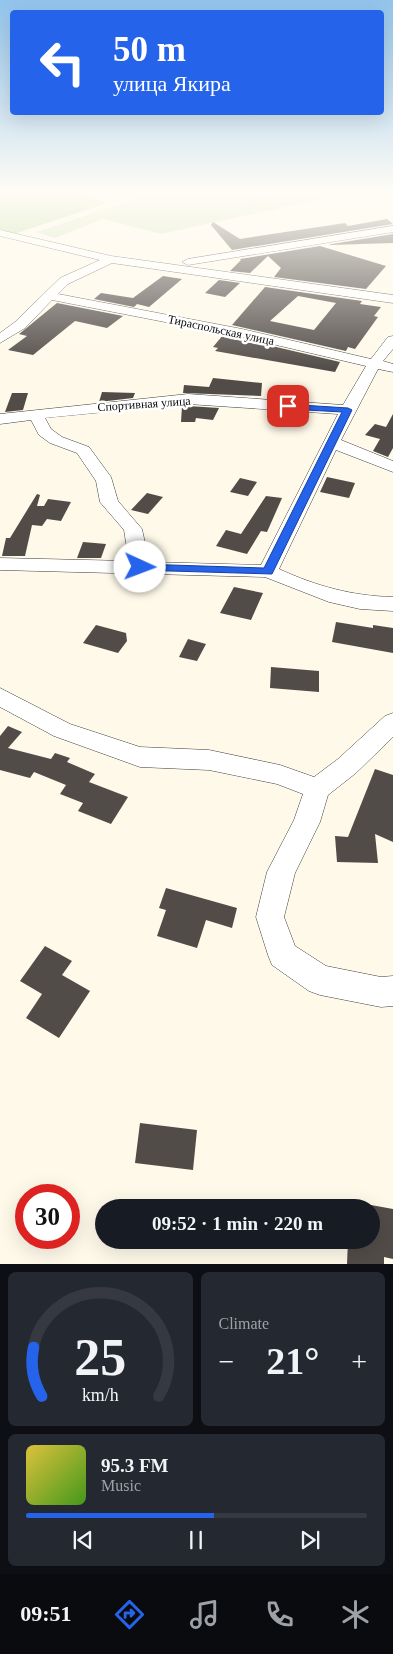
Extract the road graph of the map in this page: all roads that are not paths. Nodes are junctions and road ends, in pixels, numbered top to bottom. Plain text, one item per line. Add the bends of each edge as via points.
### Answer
1 (75, 252) edge
2 (247, 252) edge
3 (111, 258) junction
4 (168, 266) junction
5 (48, 296) junction
6 (393, 299) edge
7 (0, 339) edge
8 (393, 340) edge
9 (374, 364) junction
10 (393, 368) edge
11 (348, 410) junction
12 (36, 415) junction
13 (0, 419) edge
14 (332, 443) junction
15 (393, 467) edge
16 (0, 564) edge
17 (140, 567) junction
18 (268, 572) junction
19 (393, 604) edge
20 (0, 696) edge
21 (393, 722) edge
22 (317, 789) junction
23 (393, 991) edge

1 - 3 street
2 - 4 street
3 - 4 street
3 - 5 street via 64,281
4 - 6 street
5 - 7 street via 20,325
5 - 9 street, Тираспольская улица
8 - 9 street
9 - 10 street, Тираспольская улица
9 - 11 street
11 - 12 street, Спортивная улица via 188,399
11 - 14 street
12 - 13 street, Спортивная улица
12 - 17 street via 45,432 56,440 83,450 105,481 109,502 133,529
14 - 15 street
14 - 18 street
16 - 17 street
17 - 18 street
18 - 19 street via 338,598 375,605
20 - 22 street via 62,730 140,757 210,760 280,775
21 - 22 street via 347,766
22 - 23 street via 307,822 281,872 270,917 283,955 320,980 380,992

